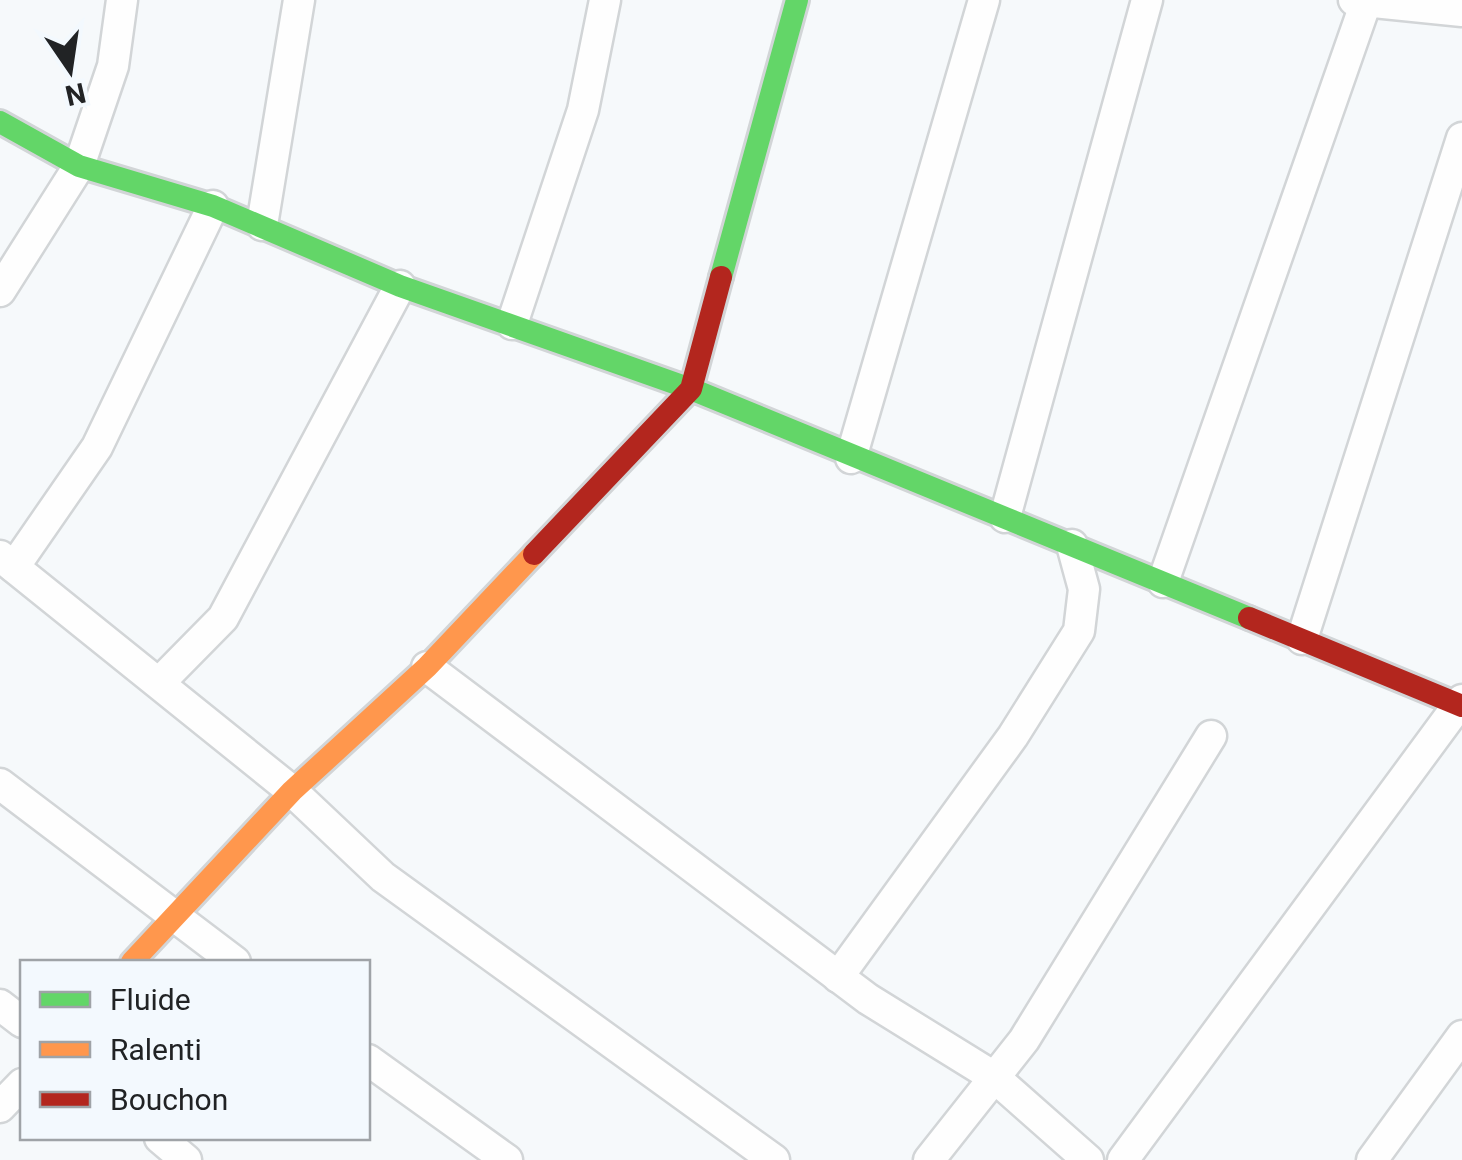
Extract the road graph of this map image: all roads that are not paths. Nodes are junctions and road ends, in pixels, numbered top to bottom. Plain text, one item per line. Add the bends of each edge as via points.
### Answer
1 (122, 0) edge
2 (299, 0) edge
3 (604, 0) edge
4 (797, 0) edge
5 (984, 0) edge
6 (1147, 0) edge
7 (1360, 1) edge
8 (1453, 7) edge
9 (0, 122) edge
10 (1462, 138) edge
11 (80, 166) junction
12 (213, 206) junction
13 (262, 225) junction
14 (400, 286) junction
15 (0, 291) edge
16 (512, 324) junction
17 (692, 389) junction
18 (851, 458) junction
19 (1005, 517) junction
20 (1072, 545) junction
21 (7, 562) edge
22 (1163, 582) junction
23 (1302, 639) junction
24 (427, 668) junction
25 (158, 684) junction
26 (1461, 703) edge
27 (1210, 736) dead end
28 (0, 784) edge
29 (292, 791) junction
30 (173, 916) junction
31 (134, 960) edge
32 (233, 960) edge
33 (838, 977) junction
34 (0, 1005) edge
35 (20, 1020) edge
36 (1462, 1036) edge
37 (370, 1061) edge
38 (994, 1077) junction
39 (20, 1086) edge
40 (0, 1108) edge
41 (162, 1140) edge
42 (186, 1160) edge
43 (507, 1160) edge
44 (774, 1160) edge
45 (929, 1160) edge
46 (1088, 1160) edge
47 (1123, 1160) edge
48 (1372, 1160) edge

1 - 11 street via 112,66
2 - 13 street
3 - 16 street via 583,110
4 - 17 street
5 - 18 street
6 - 19 street
7 - 8 street
7 - 22 street
9 - 11 street
10 - 23 street
11 - 12 street
11 - 15 street
12 - 13 street
12 - 21 street via 97,446
13 - 14 street
14 - 16 street
14 - 25 street via 223,618
16 - 17 street
17 - 18 street
17 - 24 street
18 - 19 street
19 - 20 street
20 - 22 street
20 - 33 street via 1084,589 1079,631 1013,736
21 - 25 street
22 - 23 street
23 - 26 street
24 - 29 street
24 - 33 street
25 - 29 street
26 - 47 street
27 - 38 street via 1024,1040
28 - 30 street
29 - 30 street
29 - 44 street via 382,877
30 - 31 street
30 - 32 street
33 - 38 street
34 - 35 street
36 - 48 street
37 - 43 street
38 - 45 street
38 - 46 street
39 - 40 street
41 - 42 street

